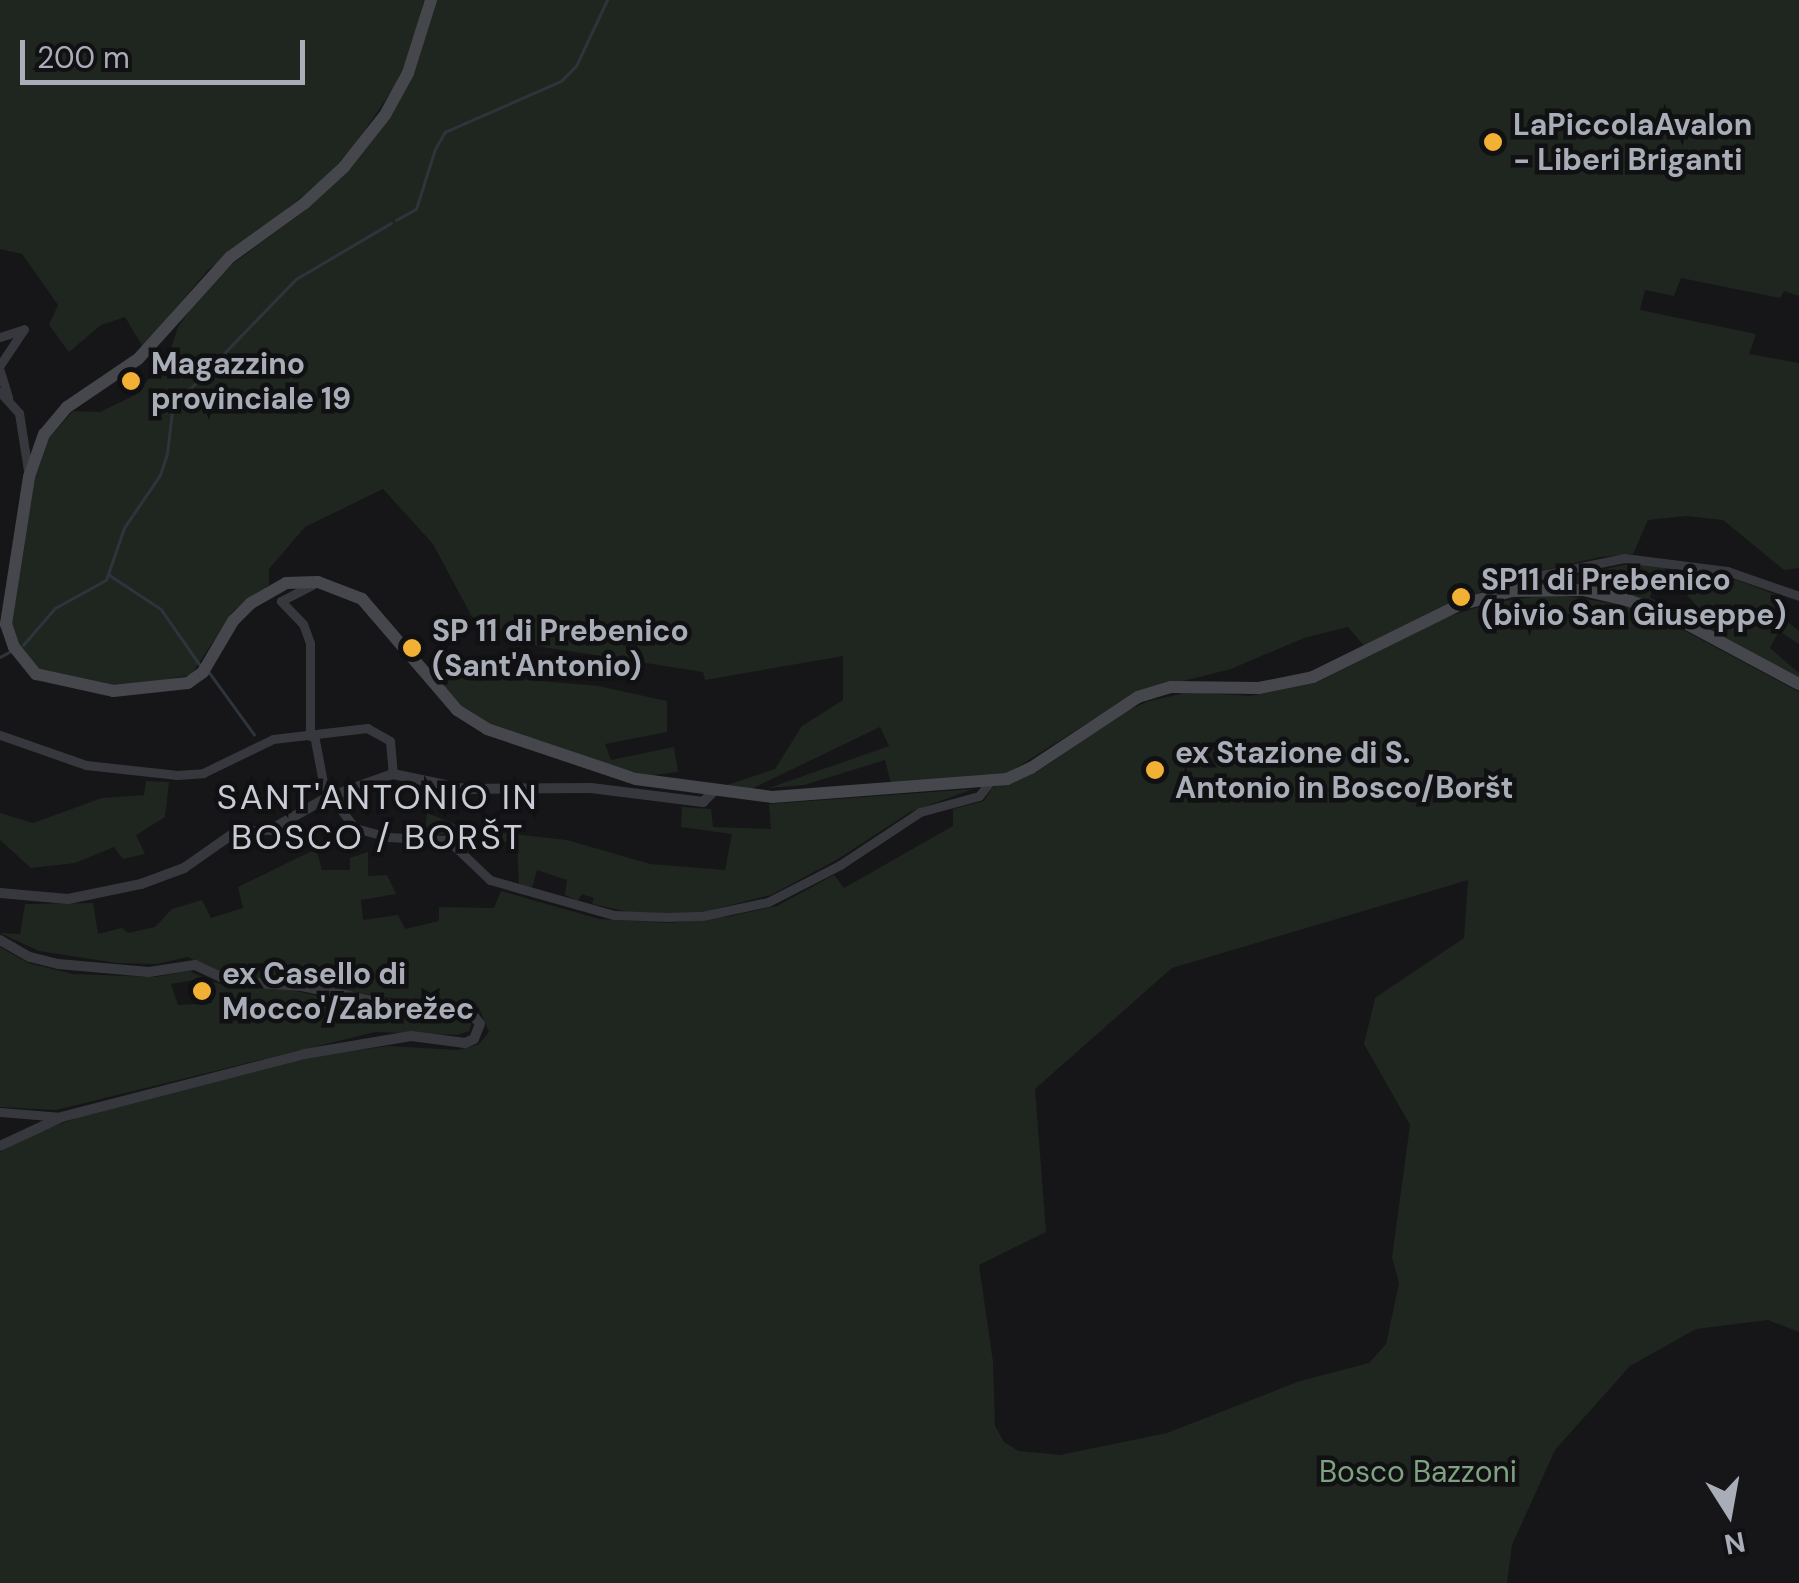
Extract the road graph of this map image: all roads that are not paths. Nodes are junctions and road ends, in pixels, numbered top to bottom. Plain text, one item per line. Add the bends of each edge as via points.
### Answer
1 (432, 0) edge
2 (0, 337) edge
3 (0, 368) edge
4 (4, 395) edge
5 (28, 477) junction
6 (318, 582) junction
7 (1512, 592) junction
8 (1799, 596) edge
9 (1799, 684) edge
10 (0, 735) edge
11 (312, 736) junction
12 (392, 774) junction
13 (990, 782) junction
14 (712, 792) junction
15 (332, 796) junction
16 (0, 893) edge
17 (0, 940) edge
18 (0, 1112) edge
19 (62, 1117) junction
20 (0, 1146) edge

1 - 5 main road via 408,73 386,114 344,166 218,268 138,359 59,414
2 - 3 street via 24,330
3 - 4 street
4 - 5 street via 20,412
5 - 6 main road via 6,624 21,660 44,678 113,691 188,683 203,672 251,602 286,583
6 - 11 street via 281,601 303,624 310,643
6 - 14 main road via 362,599 472,722 636,780
7 - 8 street via 1522,579 1624,558 1761,579
7 - 9 main road via 1572,590 1630,601 1672,616
7 - 13 main road via 1460,605 1314,677 1258,688 1153,691 1031,768
10 - 11 street via 86,765 177,775 203,773 274,739
11 - 12 street via 377,731 390,740
11 - 15 street
12 - 14 street via 465,789 602,788 703,802
12 - 15 street
13 - 14 main road via 803,796
13 - 15 street via 979,796 920,812 768,902 667,917 614,915 490,880 442,838 388,837 356,828
15 - 16 street via 270,830 234,833 184,868 141,884 68,898
17 - 19 street via 58,964 149,972 195,964 230,981 282,983 415,1010 467,1007 480,1024 466,1043 411,1036 343,1046
18 - 19 street
19 - 20 street

